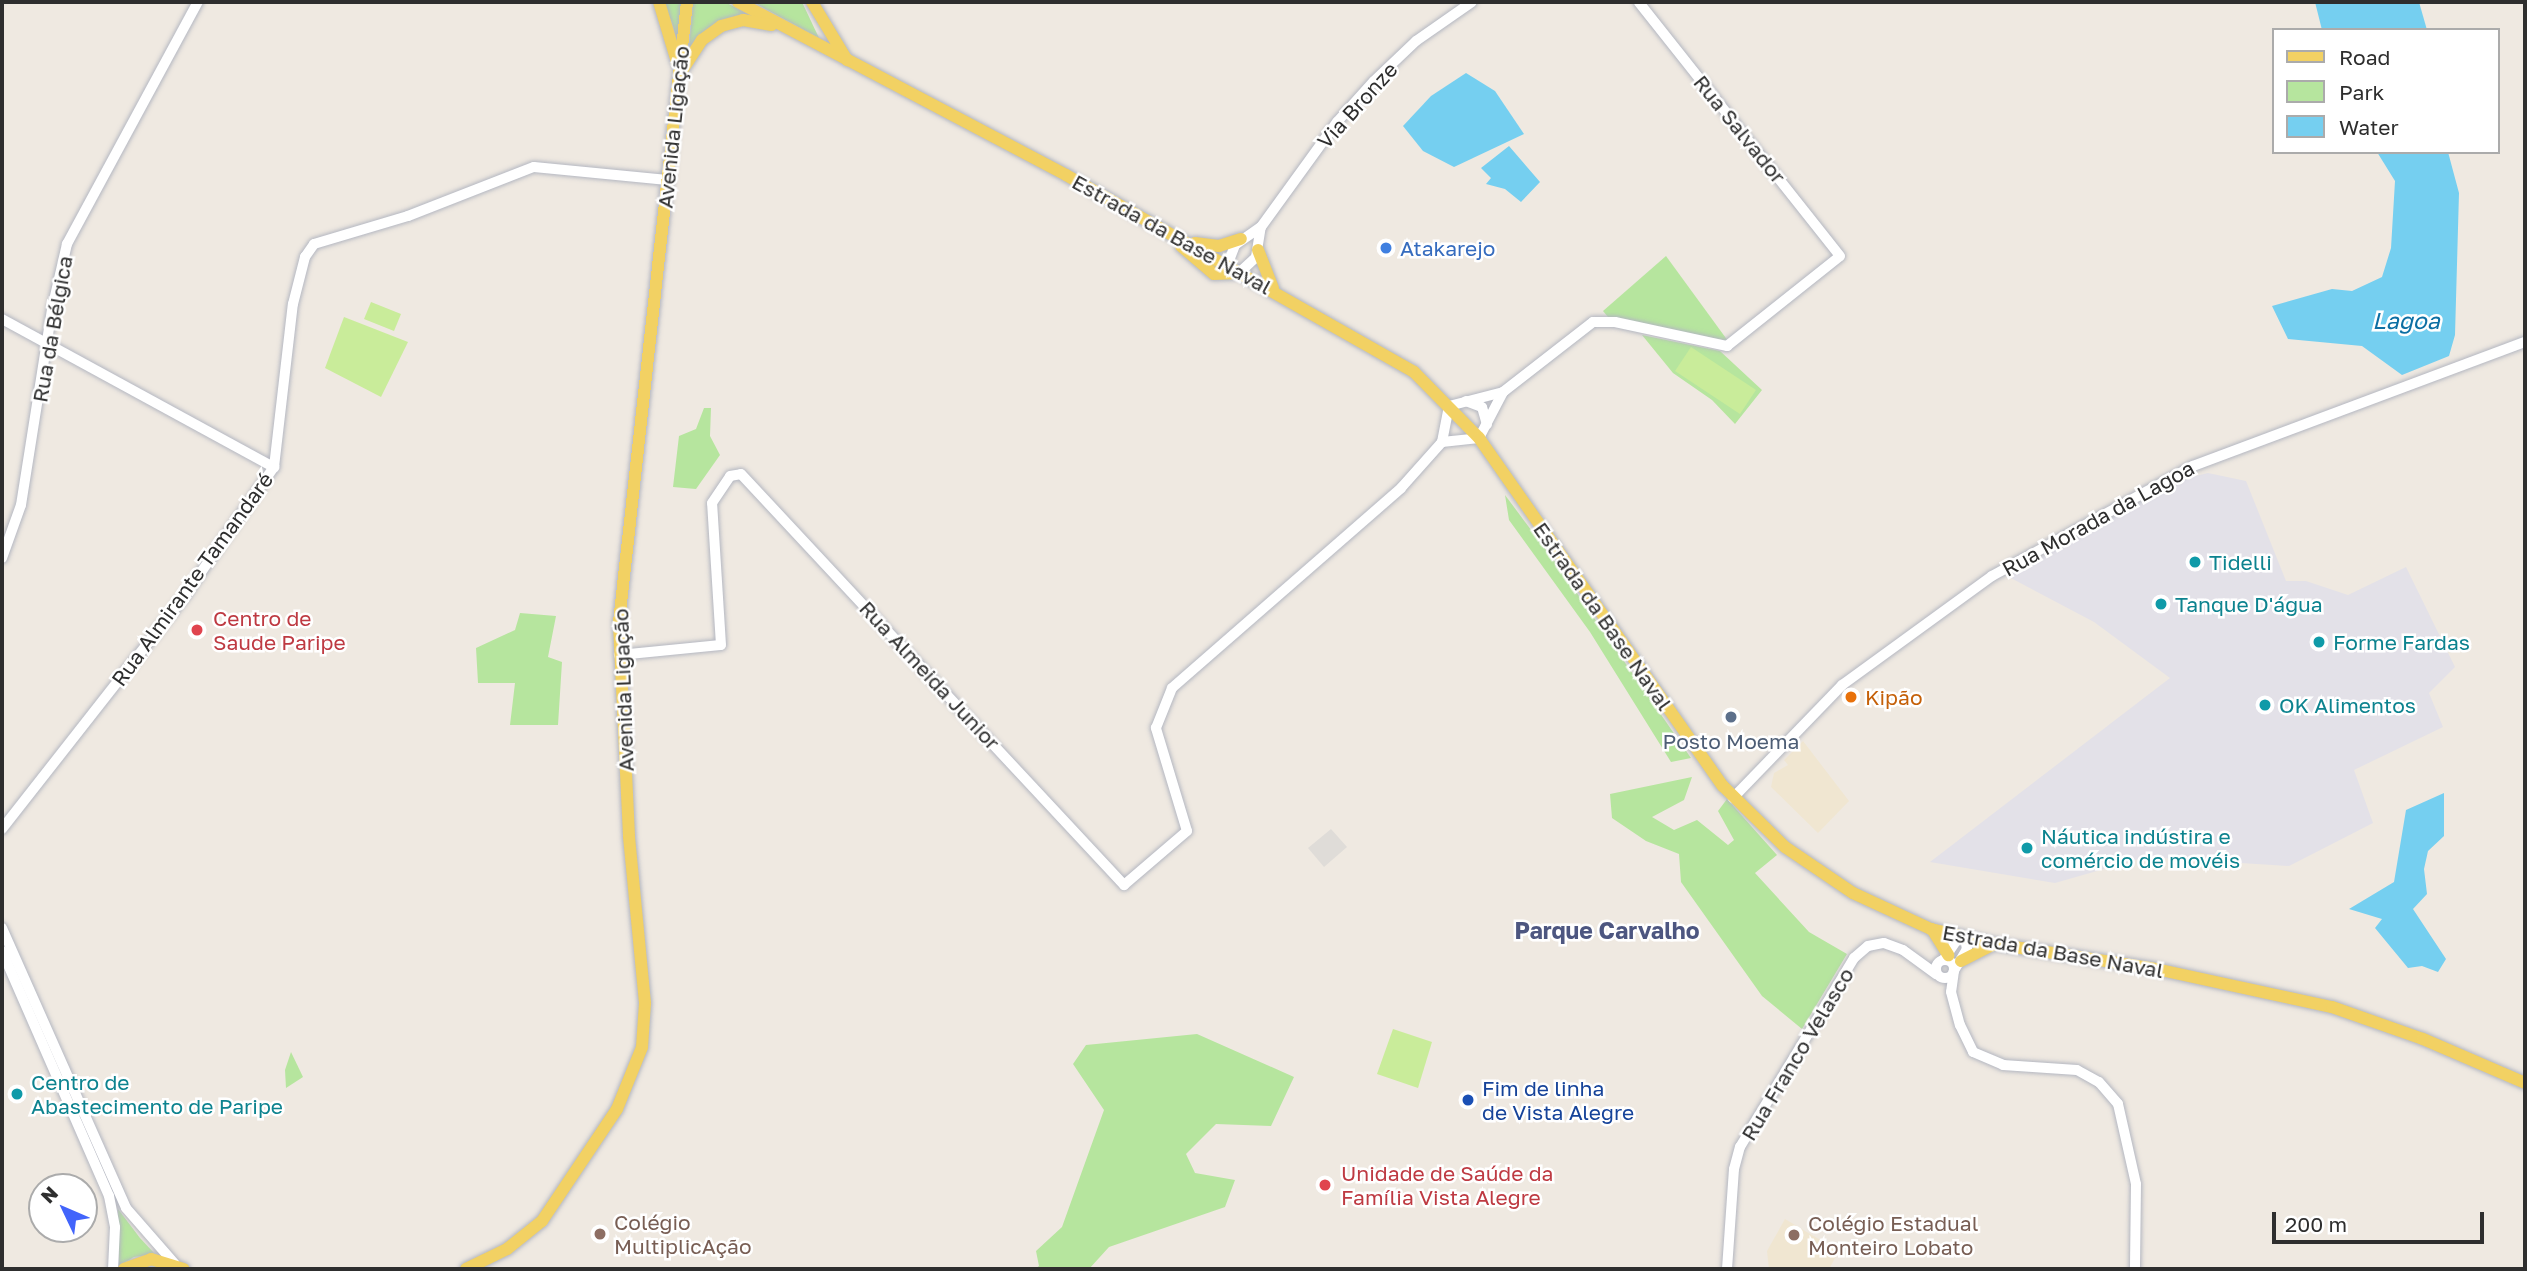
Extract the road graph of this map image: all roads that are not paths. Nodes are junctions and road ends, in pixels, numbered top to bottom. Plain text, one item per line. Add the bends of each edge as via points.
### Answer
1 (198, 2) edge
2 (659, 2) edge
3 (687, 2) edge
4 (738, 2) edge
5 (812, 2) edge
6 (1472, 2) edge
7 (1639, 2) edge
8 (789, 30) junction
9 (847, 60) junction
10 (680, 76) junction
11 (667, 180) junction
12 (1261, 226) junction
13 (1165, 232) junction
14 (1241, 239) junction
15 (1258, 250) junction
16 (1227, 265) junction
17 (1239, 273) junction
18 (1276, 291) junction
19 (2, 319) edge
20 (2525, 342) edge
21 (47, 344) junction
22 (1503, 392) junction
23 (1463, 401) junction
24 (1449, 406) junction
25 (1487, 425) junction
26 (1479, 438) junction
27 (1442, 442) junction
28 (274, 467) junction
29 (2, 558) edge
30 (619, 655) junction
31 (1733, 798) junction
32 (1761, 825) junction
33 (2, 829) edge
34 (1786, 837) dead end
35 (2, 928) edge
36 (1931, 929) junction
37 (1962, 936) junction
38 (1995, 944) junction
39 (2, 951) edge
40 (1941, 966) junction
41 (1957, 966) junction
42 (1951, 992) junction
43 (2525, 1083) edge
44 (179, 1267) edge
45 (113, 1269) edge
46 (124, 1269) edge
47 (466, 1269) edge
48 (1727, 1269) edge
49 (2135, 1269) edge

1 - 21 main road, Rua da Bélgica via 67,244
2 - 10 main road
3 - 10 main road, Avenida Ligação
4 - 8 main road, Estrada da Base Naval
5 - 9 main road
6 - 12 main road, Via Bronze via 1416,41 1374,81 1337,122
7 - 22 main road, Rua Salvador via 1840,256 1727,346 1597,321
8 - 9 main road, Estrada da Base Naval
8 - 10 main road via 743,20 721,26 694,48
9 - 13 main road, Estrada da Base Naval
10 - 11 main road, Avenida Ligação
11 - 28 main road, Rua Almirante Tamandaré via 534,167 408,216 314,244 302,265 293,304
11 - 30 main road, Avenida Ligação
12 - 14 main road, Via Bronze
12 - 15 main road, Via Bronze
13 - 14 main road via 1211,246
13 - 16 main road, Estrada da Base Naval
13 - 17 main road via 1214,274
14 - 16 main road, Via Bronze
15 - 17 main road via 1252,264
15 - 18 main road via 1265,276
16 - 17 main road, Estrada da Base Naval
17 - 18 main road, Estrada da Base Naval
18 - 24 main road, Estrada da Base Naval via 1397,359
19 - 21 main road
20 - 31 main road, Rua Morada da Lagoa via 2193,466 1992,576 1842,685
21 - 28 main road
21 - 29 main road, Rua da Bélgica via 21,505
22 - 23 main road
22 - 25 main road
23 - 24 main road
23 - 25 main road via 1482,407
24 - 26 main road, Estrada da Base Naval
24 - 27 main road via 1449,425
25 - 26 main road
26 - 27 main road
26 - 31 main road, Estrada da Base Naval
27 - 30 main road, Rua Almeida Junior via 1394,496 1177,683 1156,728 1187,831 1124,885 741,474 732,475 715,496 712,511 720,645
28 - 33 main road, Rua Almirante Tamandaré via 193,584
30 - 47 main road, Avenida Ligação via 645,1003 642,1047 617,1109 542,1221 508,1250
31 - 32 main road, Estrada da Base Naval
32 - 34 main road
32 - 36 main road, Estrada da Base Naval via 1805,862 1853,893
35 - 44 main road via 126,1208
36 - 37 main road, Estrada da Base Naval
36 - 40 main road
37 - 38 main road, Estrada da Base Naval
37 - 40 main road
37 - 41 main road via 1967,949
38 - 41 main road
38 - 43 main road, Estrada da Base Naval via 2156,969 2309,1001 2423,1039
39 - 45 main road via 109,1196 116,1227
40 - 41 main road via 1950,961
40 - 41 main road, Rua Franco Velasco via 1947,978
40 - 42 main road
40 - 48 main road, Rua Franco Velasco via 1884,943 1868,946 1854,958 1740,1147 1734,1169
41 - 42 main road
42 - 49 main road via 1963,1035 1979,1057 2003,1065 2077,1070 2112,1094 2136,1184
44 - 46 main road via 151,1259

